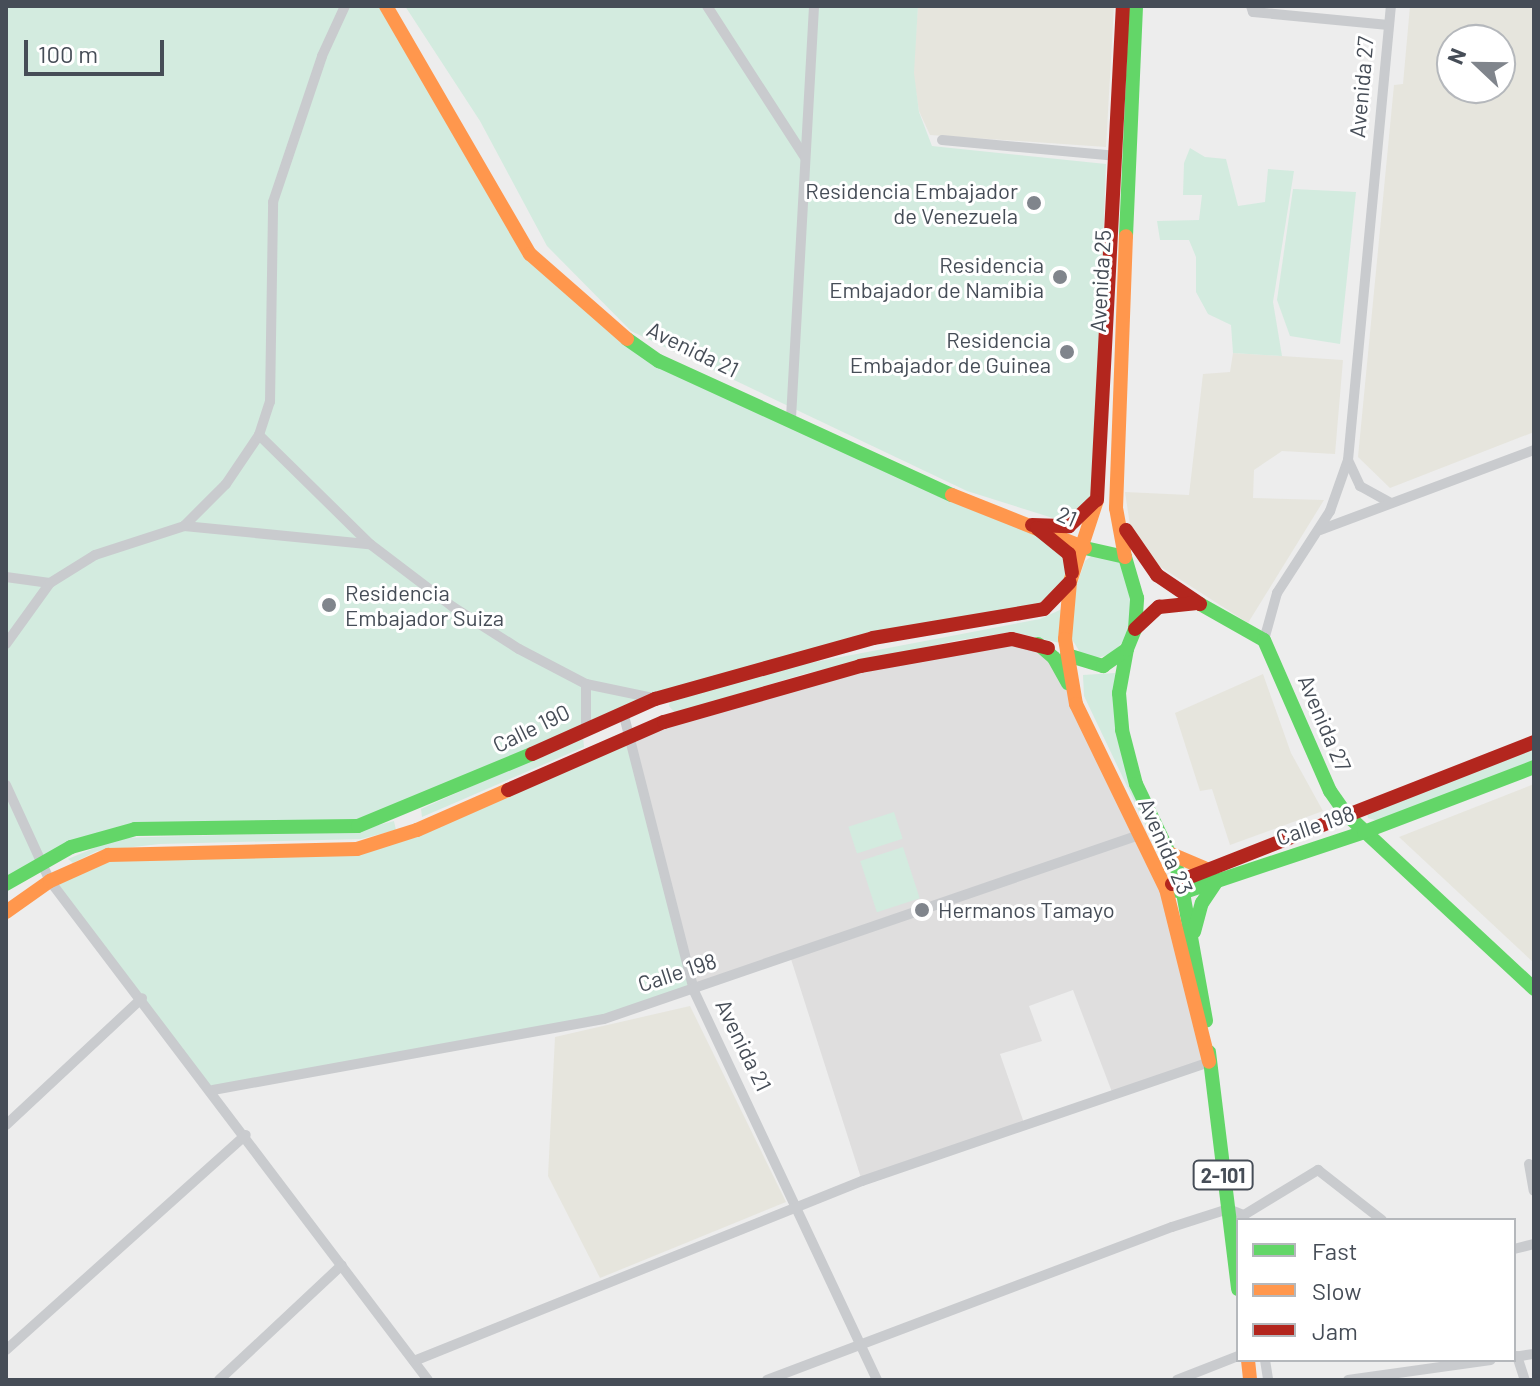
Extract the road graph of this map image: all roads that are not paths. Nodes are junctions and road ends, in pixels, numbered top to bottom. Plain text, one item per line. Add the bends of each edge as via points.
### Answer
1 (345, 6) edge
2 (386, 6) edge
3 (707, 6) edge
4 (814, 6) edge
5 (1123, 6) edge
6 (1136, 6) edge
7 (1251, 6) edge
8 (1391, 6) edge
9 (1388, 25) junction
10 (942, 140) dead end
11 (804, 156) junction
12 (1117, 156) junction
13 (791, 418) junction
14 (259, 435) junction
15 (1534, 450) edge
16 (1348, 460) junction
17 (1100, 490) junction
18 (1391, 503) junction
19 (1116, 508) junction
20 (1032, 525) junction
21 (184, 526) junction
22 (1320, 530) junction
23 (370, 544) junction
24 (1085, 548) junction
25 (1128, 562) junction
26 (6, 577) edge
27 (1071, 577) junction
28 (50, 583) junction
29 (1200, 604) junction
30 (1135, 629) junction
31 (1264, 640) junction
32 (6, 644) edge
33 (1038, 644) junction
34 (1127, 649) junction
35 (1067, 655) junction
36 (586, 684) junction
37 (655, 699) junction
38 (1076, 704) junction
39 (623, 712) junction
40 (664, 722) junction
41 (586, 725) junction
42 (630, 733) junction
43 (1534, 742) edge
44 (595, 749) junction
45 (1534, 767) edge
46 (6, 785) edge
47 (6, 795) edge
48 (407, 809) junction
49 (17, 810) junction
50 (1346, 814) junction
51 (417, 830) junction
52 (1364, 832) junction
53 (1139, 835) junction
54 (1167, 850) junction
55 (41, 862) junction
56 (1204, 868) junction
57 (1180, 876) junction
58 (50, 881) junction
59 (1217, 881) junction
60 (6, 884) edge
61 (1166, 889) junction
62 (1184, 892) junction
63 (6, 912) edge
64 (1194, 933) junction
65 (1534, 989) edge
66 (694, 991) junction
67 (142, 998) junction
68 (1209, 1062) junction
69 (213, 1090) junction
70 (6, 1125) edge
71 (246, 1135) junction
72 (1529, 1164) dead end
73 (1534, 1191) edge
74 (798, 1206) junction
75 (1228, 1209) junction
76 (1379, 1218) edge
77 (342, 1265) junction
78 (1236, 1273) edge
79 (862, 1343) junction
80 (6, 1350) edge
81 (1236, 1357) edge
82 (1516, 1359) edge
83 (414, 1361) junction
84 (1477, 1362) edge
85 (1449, 1366) junction
86 (1364, 1379) edge
87 (219, 1380) edge
88 (428, 1380) edge
89 (767, 1380) edge
90 (877, 1380) edge
91 (1177, 1380) edge
92 (1348, 1380) edge
93 (1451, 1380) edge
94 (1525, 1380) edge

1 - 14 street via 322,56 273,202 270,402
2 - 13 main road, Avenida 21 via 530,254 640,350
3 - 11 street
4 - 11 street
5 - 12 main road, Avenida 25
6 - 19 main road, Avenida 25
7 - 9 street via 1253,12
8 - 9 street, Avenida 27
9 - 16 street, Avenida 27
10 - 12 street
11 - 13 street
12 - 17 main road, Avenida 25
13 - 20 main road, Avenida 21 via 933,488
14 - 21 street via 226,484
14 - 23 street
15 - 18 street
16 - 18 street via 1360,486
16 - 22 street, Avenida 27
17 - 20 main road via 1084,517 1069,526
17 - 24 main road, Avenida 25
18 - 22 street
19 - 25 main road, Avenida 25
19 - 29 main road via 1140,556
20 - 24 main road, 21
20 - 27 main road via 1069,554
21 - 23 street
21 - 28 street via 95,555
22 - 31 street, Avenida 27 via 1278,590
23 - 36 street via 508,642
24 - 25 main road, 21
24 - 27 main road, Avenida 25
25 - 29 main road, 21
25 - 30 main road, Avenida 25 via 1137,598
26 - 28 street
27 - 35 main road, Avenida 23
27 - 37 main road, Calle 190 via 1044,609 873,638
28 - 32 street
29 - 30 main road via 1178,601 1159,607
29 - 31 main road
30 - 34 main road, Avenida 23
31 - 50 main road, Avenida 27 via 1330,791
33 - 35 main road, Calle 190
33 - 38 main road via 1054,658
33 - 40 main road, Calle 190 via 1012,639 903,657
34 - 35 main road, Calle 190 via 1103,666
34 - 54 main road, Avenida 23 / 2-101 via 1119,693 1122,730 1133,777
35 - 38 main road, Avenida 23 / 2-101
36 - 37 street
36 - 41 street
37 - 39 main road, Calle 190
37 - 40 main road
38 - 53 main road, Avenida 23 / 2-101
39 - 41 main road, Calle 190
39 - 42 street, Avenida 21
40 - 42 main road, Calle 190
41 - 44 main road
41 - 48 main road, Calle 190
42 - 44 main road, Calle 190
42 - 66 street, Avenida 21
43 - 50 main road, Calle 198
44 - 51 main road, Calle 190
45 - 52 main road, Calle 198
46 - 49 street
47 - 49 street
48 - 51 main road
48 - 55 main road, Calle 190 via 358,826 135,829 86,841
49 - 55 street
50 - 52 main road, Avenida 27
50 - 56 main road, Calle 198
51 - 58 main road, Calle 190 via 357,849 108,855
52 - 59 main road, Calle 198
52 - 65 main road, Avenida 27
53 - 61 main road, Avenida 23 / 2-101
53 - 66 street, Calle 198
54 - 56 main road via 1187,865
54 - 57 main road, Avenida 23 / 2-101
55 - 58 street
55 - 60 main road, Calle 190
56 - 57 main road, Calle 198
57 - 61 main road, Calle 198
57 - 62 main road, Avenida 23 / 2-101
58 - 63 main road, Calle 190
58 - 67 street
59 - 62 main road, Calle 198
59 - 64 main road via 1202,903
61 - 62 main road, Calle 198
61 - 68 main road, Avenida 23 / 2-101
62 - 64 main road, Avenida 23 / 2-101
64 - 68 main road, Avenida 23 / 2-101
66 - 69 street, Calle 198 via 604,1019
66 - 74 street, Avenida 21
67 - 69 street
67 - 70 street
68 - 74 street
68 - 75 main road, Avenida 23 / 2-101
69 - 71 street
71 - 77 street
71 - 80 street
72 - 73 street
74 - 79 street, Avenida 21
74 - 83 street
75 - 76 street via 1244,1215 1318,1170
75 - 78 main road, Avenida 23 / 2-101
75 - 79 street
77 - 83 street
77 - 87 street
79 - 89 street
79 - 90 street, Avenida 21
81 - 91 street
82 - 94 street
83 - 88 street
84 - 85 street
85 - 86 street
85 - 93 street
86 - 92 street

